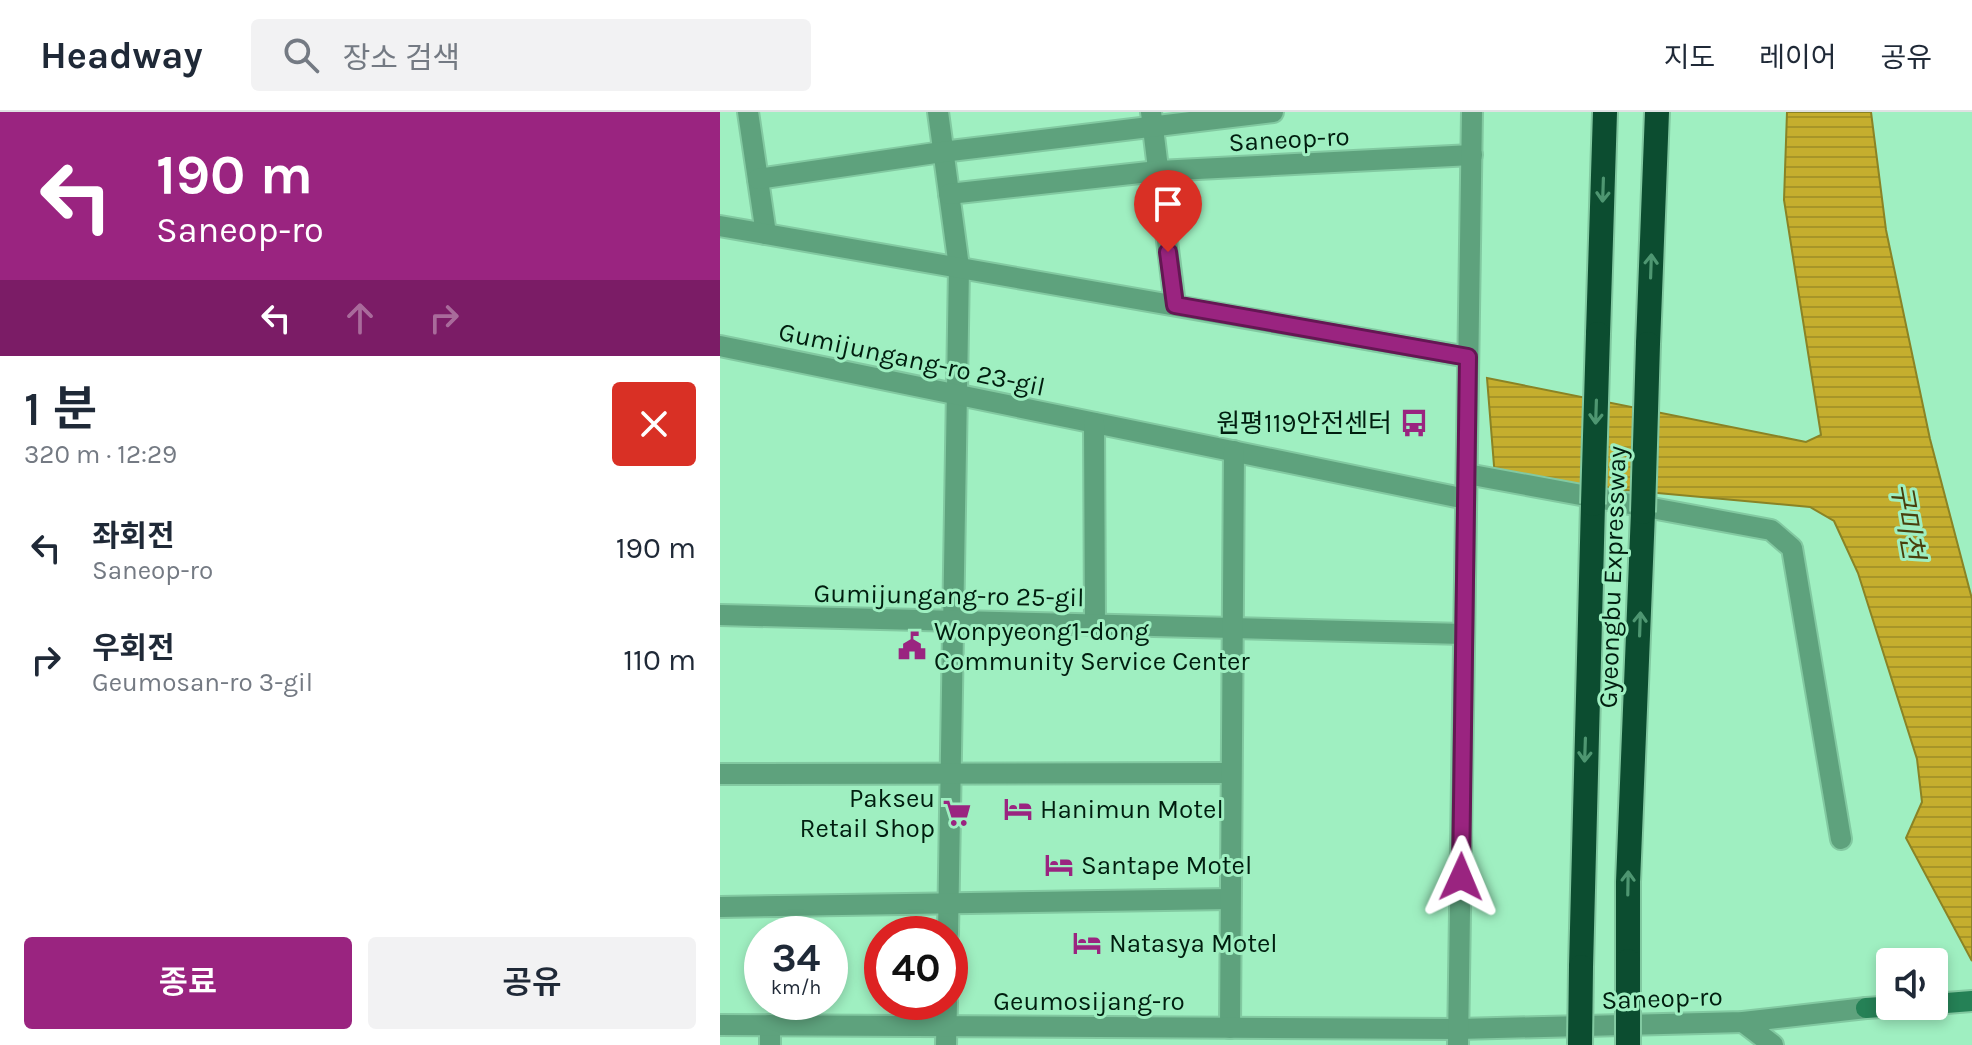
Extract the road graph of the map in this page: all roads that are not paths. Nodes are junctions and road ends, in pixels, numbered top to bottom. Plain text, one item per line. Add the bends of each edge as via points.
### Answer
1 (748, 112) edge
2 (938, 112) edge
3 (1273, 112) edge
4 (1475, 112) edge
5 (1605, 112) edge
6 (1657, 112) edge
7 (1152, 120) edge
8 (942, 152) junction
9 (1472, 155) junction
10 (1158, 171) junction
11 (758, 179) junction
12 (949, 194) junction
13 (720, 226) edge
14 (766, 234) junction
15 (959, 267) junction
16 (1175, 305) junction
17 (720, 346) edge
18 (1468, 357) junction
19 (958, 395) junction
20 (1094, 423) junction
21 (1234, 451) junction
22 (1467, 474) junction
23 (1466, 499) junction
24 (720, 615) edge
25 (954, 621) junction
26 (1095, 625) junction
27 (1231, 628) junction
28 (1464, 634) junction
29 (1231, 773) junction
30 (720, 774) edge
31 (951, 775) junction
32 (1841, 839) dead end
33 (1230, 899) junction
34 (949, 905) junction
35 (720, 907) edge
36 (949, 916) edge
37 (1972, 1001) edge
38 (1948, 1003) edge
39 (1876, 1007) edge
40 (1866, 1008) joint
41 (1743, 1022) junction
42 (720, 1025) edge
43 (1230, 1028) junction
44 (770, 1035) edge
45 (946, 1036) edge
46 (1458, 1037) edge
47 (1580, 1045) edge
48 (1628, 1045) edge
49 (1773, 1045) edge

1 - 11 street
2 - 8 street
3 - 7 street, Saneop-ro
4 - 9 street
5 -> 47 highway, Gyeongbu Expressway, bridge
48 -> 6 highway, Gyeongbu Expressway, bridge via 1628,882
7 - 8 street, Saneop-ro
7 - 10 street
8 - 11 street, Saneop-ro
8 - 12 street
9 - 10 street, Saneop-ro
9 - 18 street
10 - 12 street, Saneop-ro
10 - 16 street
11 - 14 street
12 - 15 street
13 - 14 street
14 - 15 street
15 - 16 street
15 - 19 street
16 - 18 street
17 - 19 street, Gumijungang-ro 23-gil
18 - 22 street
19 - 20 street, Gumijungang-ro 23-gil
19 - 25 street
20 - 21 street, Gumijungang-ro 23-gil
20 - 26 street
21 - 23 street, Gumijungang-ro 23-gil
21 - 27 street
22 - 23 street
22 - 32 street via 1771,530 1792,548
23 - 28 street
24 - 25 street, Gumijungang-ro 25-gil
25 - 26 street, Gumijungang-ro 25-gil
25 - 31 street
26 - 27 street, Gumijungang-ro 25-gil
27 - 28 street, Gumijungang-ro 25-gil
27 - 29 street
28 - 46 street
29 - 31 street
29 - 33 street
30 - 31 street
31 - 34 street
33 - 34 street
33 - 43 street
34 - 35 street
34 - 36 street
37 - 38 main road
39 - 40 main road
40 - 41 street, Saneop-ro
41 - 46 street, Saneop-ro
41 - 49 street
42 - 44 street, Geumosijang-ro
43 - 45 street, Geumosijang-ro
43 - 46 street, Geumosijang-ro
44 - 45 street, Geumosijang-ro

